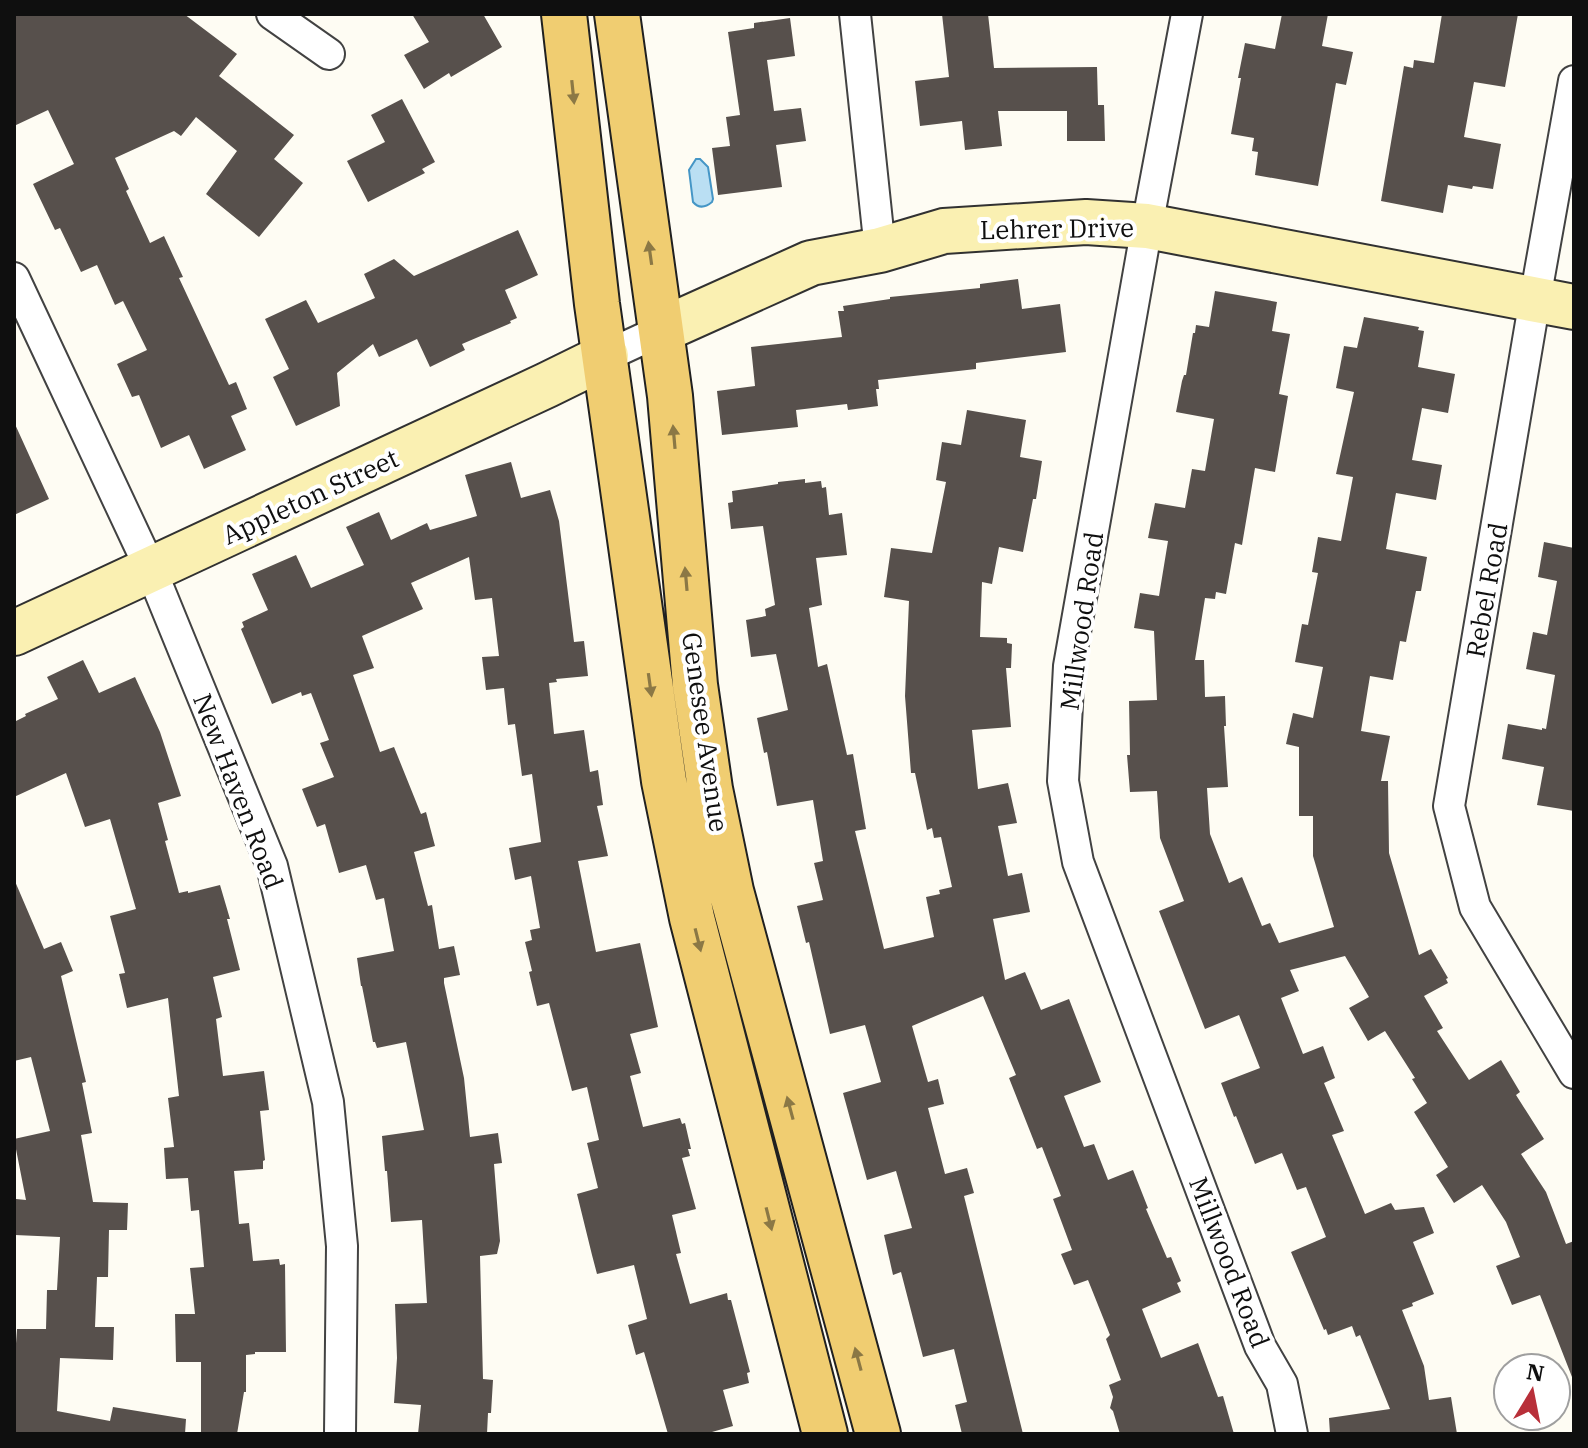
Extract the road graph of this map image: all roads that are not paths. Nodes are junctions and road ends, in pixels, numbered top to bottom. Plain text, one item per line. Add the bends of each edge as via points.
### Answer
1 (272, 14) edge
2 (564, 14) edge
3 (617, 14) edge
4 (855, 14) edge
5 (1187, 14) edge
6 (329, 54) dead end
7 (1574, 81) edge
8 (1147, 226) junction
9 (880, 250) junction
10 (14, 278) edge
11 (1554, 303) edge
12 (662, 330) junction
13 (606, 356) junction
14 (151, 570) junction
15 (14, 633) edge
16 (1574, 1073) edge
17 (340, 1434) edge
18 (825, 1434) edge
19 (878, 1434) edge
20 (1292, 1434) edge

1 - 6 street
2 -> 13 main road, Genesee Avenue
12 -> 3 main road, Genesee Avenue
4 - 9 street
5 - 8 street, Millwood Road
7 - 11 street, Rebel Road
8 - 9 street, Lehrer Drive via 1086,222 944,231
8 - 11 street, Lehrer Drive
8 - 20 street, Millwood Road via 1069,666 1063,781 1078,862 1260,1346 1282,1384
9 - 12 street, Lehrer Drive via 811,263
10 - 14 street, New Haven Road
11 - 16 street, Rebel Road via 1449,806 1475,907
12 - 13 street, Lehrer Drive
19 -> 12 main road, Genesee Avenue via 731,891 710,789 695,685
13 - 14 street, Appleton Street
13 -> 18 main road, Genesee Avenue via 664,781 692,918
14 - 15 street, Appleton Street
14 - 17 street, New Haven Road via 272,866 328,1102 342,1246

